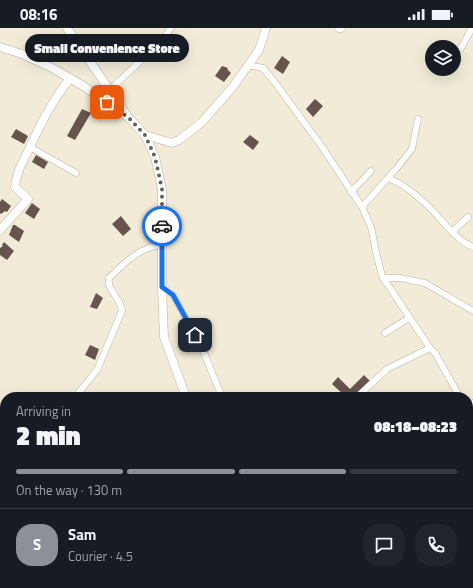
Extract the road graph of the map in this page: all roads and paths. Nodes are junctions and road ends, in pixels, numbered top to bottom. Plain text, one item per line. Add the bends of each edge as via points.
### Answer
1 (67, 28) edge
2 (172, 28) edge
3 (266, 28) edge
4 (472, 28) edge
5 (0, 47) edge
6 (461, 48) dead end
7 (248, 65) junction
8 (70, 78) junction
9 (110, 90) junction
10 (129, 118) junction
11 (418, 119) dead end
12 (145, 135) junction
13 (30, 147) junction
14 (371, 171) dead end
15 (76, 173) dead end
16 (388, 178) junction
17 (351, 192) junction
18 (362, 207) junction
19 (468, 217) dead end
20 (0, 230) edge
21 (452, 232) junction
22 (162, 245) junction
23 (473, 247) edge
24 (384, 278) junction
25 (162, 287) junction
26 (473, 311) edge
27 (409, 318) junction
28 (385, 333) dead end
29 (430, 348) junction
30 (79, 392) edge
31 (184, 392) edge
32 (220, 392) edge
33 (362, 392) edge
34 (457, 392) edge

1 - 9 main road
2 - 9 street
3 - 7 main road via 259,50
4 - 6 street
5 - 8 main road via 22,54
7 - 12 main road via 232,88 206,117 179,140 172,143
7 - 17 street via 263,68 273,80 304,121
8 - 10 main road
8 - 13 main road via 57,94
9 - 10 main road
10 - 12 main road
11 - 16 street via 412,149
12 - 22 main road via 155,157 162,189
13 - 15 street
13 - 20 main road via 19,167 15,187 28,199
14 - 17 street
16 - 18 street
16 - 21 street via 416,196
17 - 18 street
18 - 24 street via 371,227
19 - 21 street
21 - 23 street
22 - 25 main road
22 - 30 street via 142,250 108,278 108,284 122,306 122,311 97,370
24 - 26 street via 425,283
24 - 27 street
25 - 31 main road via 164,337
25 - 32 street via 173,295 202,348
27 - 28 street
27 - 29 street
29 - 33 street via 387,369
29 - 34 street

